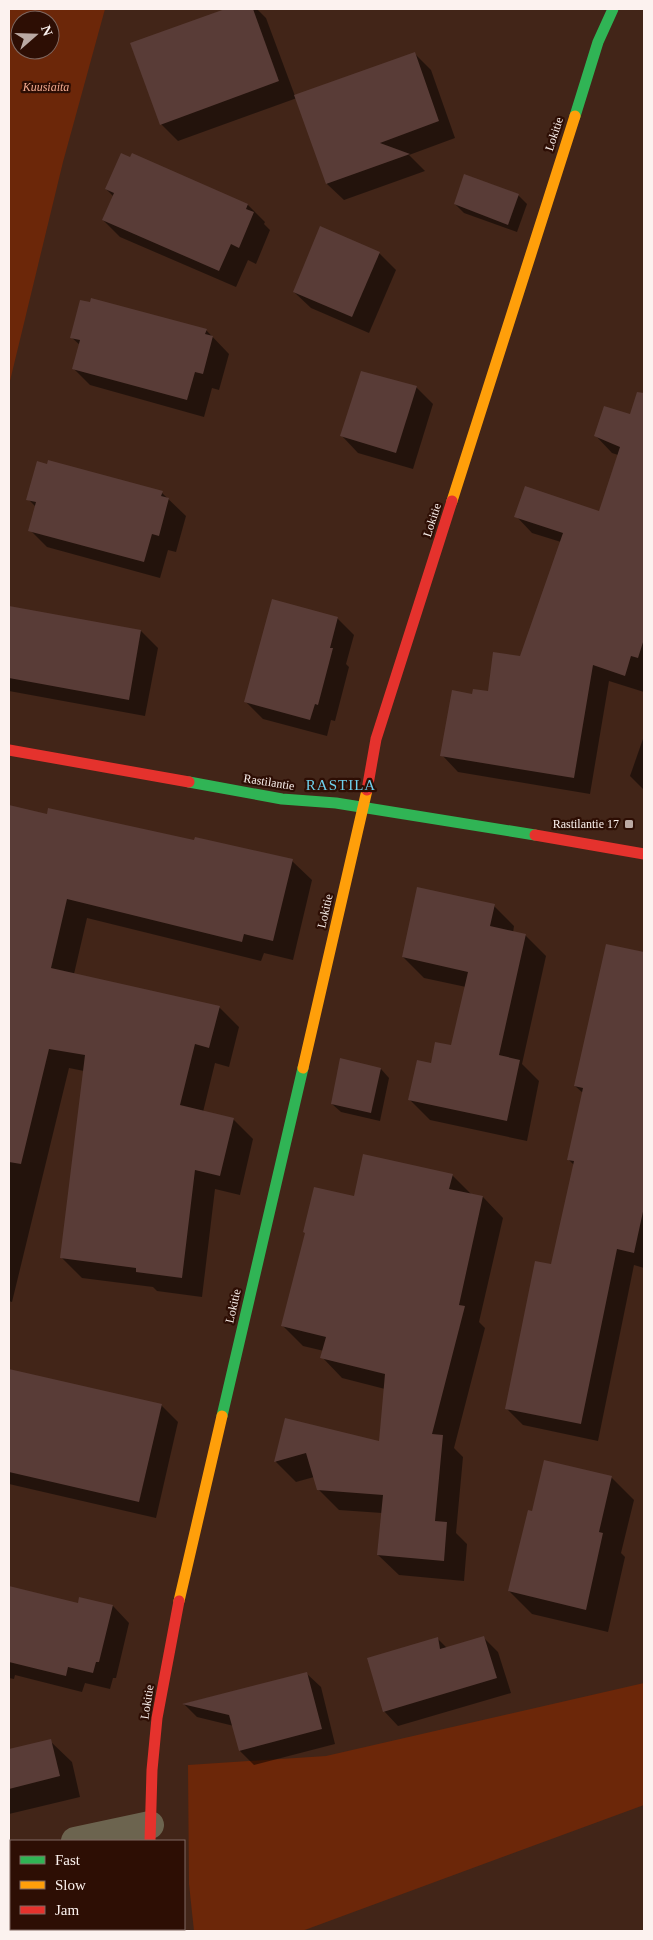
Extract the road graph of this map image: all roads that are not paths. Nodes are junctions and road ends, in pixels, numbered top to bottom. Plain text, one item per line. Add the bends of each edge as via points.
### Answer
1 (613, 9) edge
2 (9, 750) edge
3 (364, 807) junction
4 (644, 854) edge
5 (150, 1833) edge
6 (84, 1840) edge

1 - 3 street, Lokitie via 598,42 379,730
2 - 3 street, Rastilantie via 282,799
3 - 4 street, Rastilantie
3 - 5 street, Lokitie via 177,1609 157,1718
5 - 6 street

